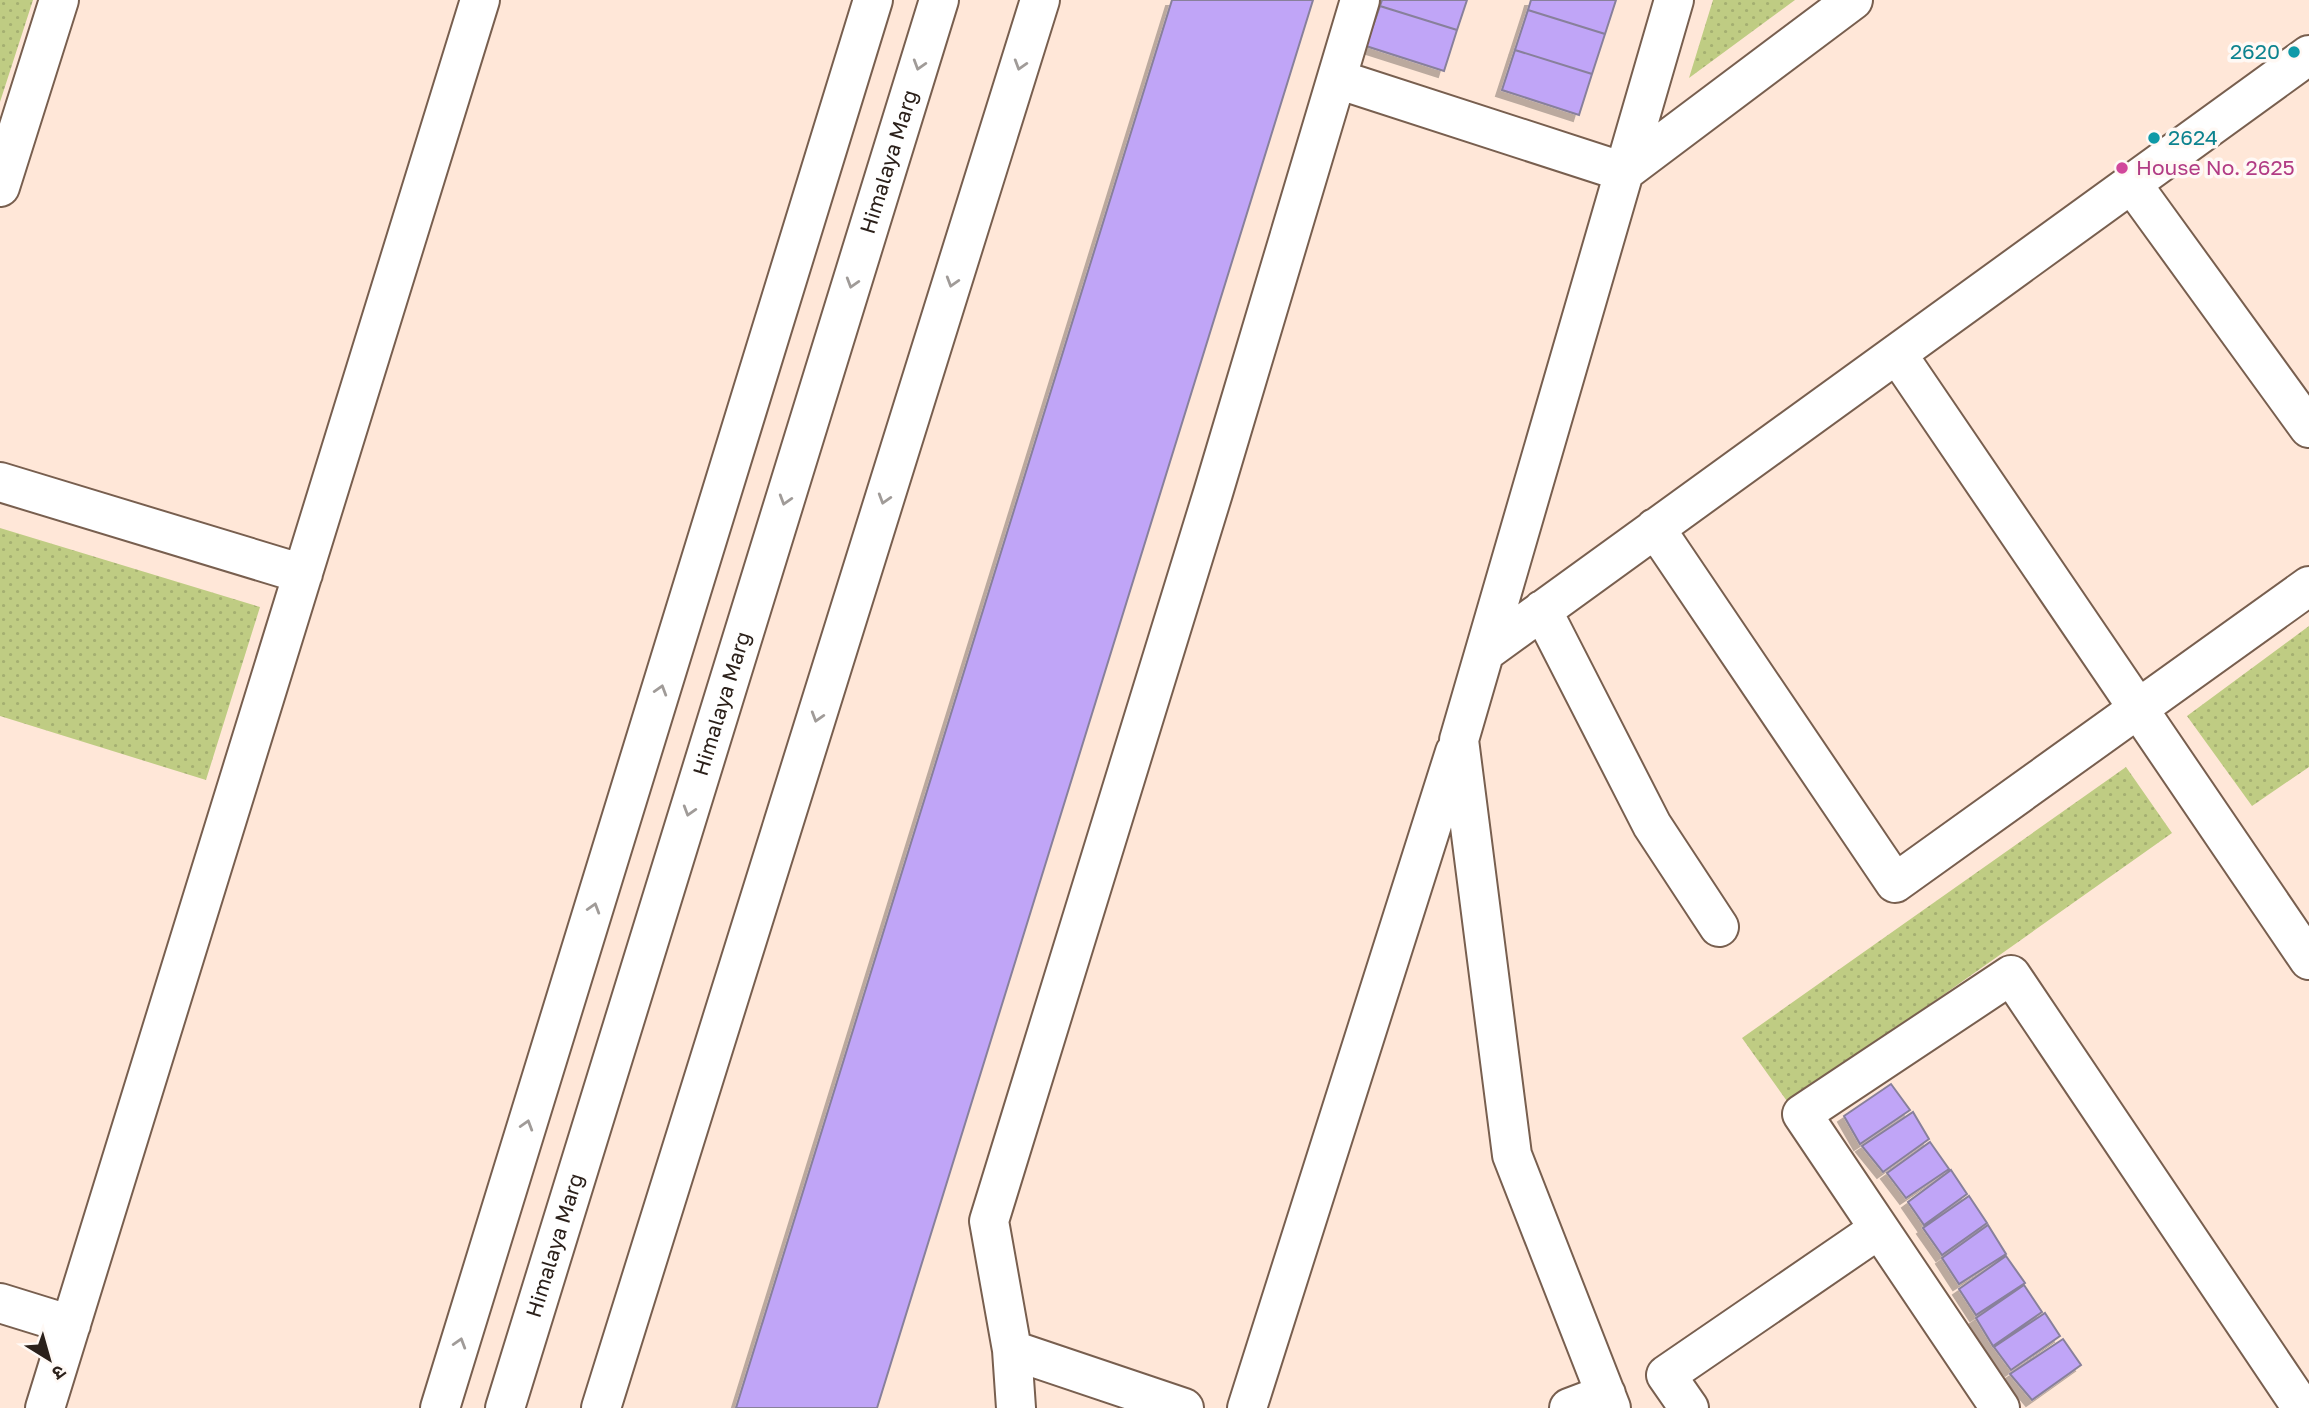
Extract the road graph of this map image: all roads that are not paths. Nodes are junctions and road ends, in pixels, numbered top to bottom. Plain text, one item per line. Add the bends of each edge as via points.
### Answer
1 (59, 0) edge
2 (480, 0) edge
3 (873, 0) edge
4 (939, 0) edge
5 (1041, 0) edge
6 (1360, 0) edge
7 (1674, 0) edge
8 (1853, 0) edge
9 (2309, 55) edge
10 (1337, 79) junction
11 (1625, 172) junction
12 (1, 181) edge
13 (2132, 184) junction
14 (1897, 354) junction
15 (2309, 428) edge
16 (0, 482) edge
17 (1655, 528) junction
18 (303, 574) junction
19 (2309, 586) edge
20 (1542, 610) junction
21 (1485, 652) junction
22 (2138, 708) junction
23 (1459, 740) junction
24 (1719, 927) dead end
25 (2309, 960) edge
26 (1879, 1229) junction
27 (0, 1303) edge
28 (71, 1325) junction
29 (1012, 1350) junction
30 (1609, 1401) edge
31 (2302, 1405) edge
32 (45, 1408) edge
33 (440, 1408) edge
34 (505, 1408) edge
35 (601, 1408) edge
36 (1016, 1408) edge
37 (1184, 1408) edge
38 (1247, 1408) edge
39 (1569, 1408) edge
40 (1689, 1408) edge
41 (2000, 1408) edge

1 - 12 street
2 - 18 street
33 -> 3 street
4 -> 34 street, Himalaya Marg
5 -> 35 street
6 - 10 street
7 - 11 street
8 - 11 street
9 - 13 street
10 - 11 street
10 - 29 street via 989,1221
11 - 21 street
13 - 14 street
13 - 15 street
14 - 17 street
14 - 22 street
16 - 18 street
17 - 20 street
17 - 22 street via 1895,883
18 - 28 street
19 - 22 street
20 - 21 street
20 - 24 street via 1652,825
21 - 23 street
22 - 25 street
23 - 30 street via 1512,1155
23 - 38 street
26 - 31 street via 1802,1114 2011,975
26 - 40 street via 1666,1375
26 - 41 street
27 - 28 street
28 - 32 street
29 - 36 street
29 - 37 street
30 - 39 street

